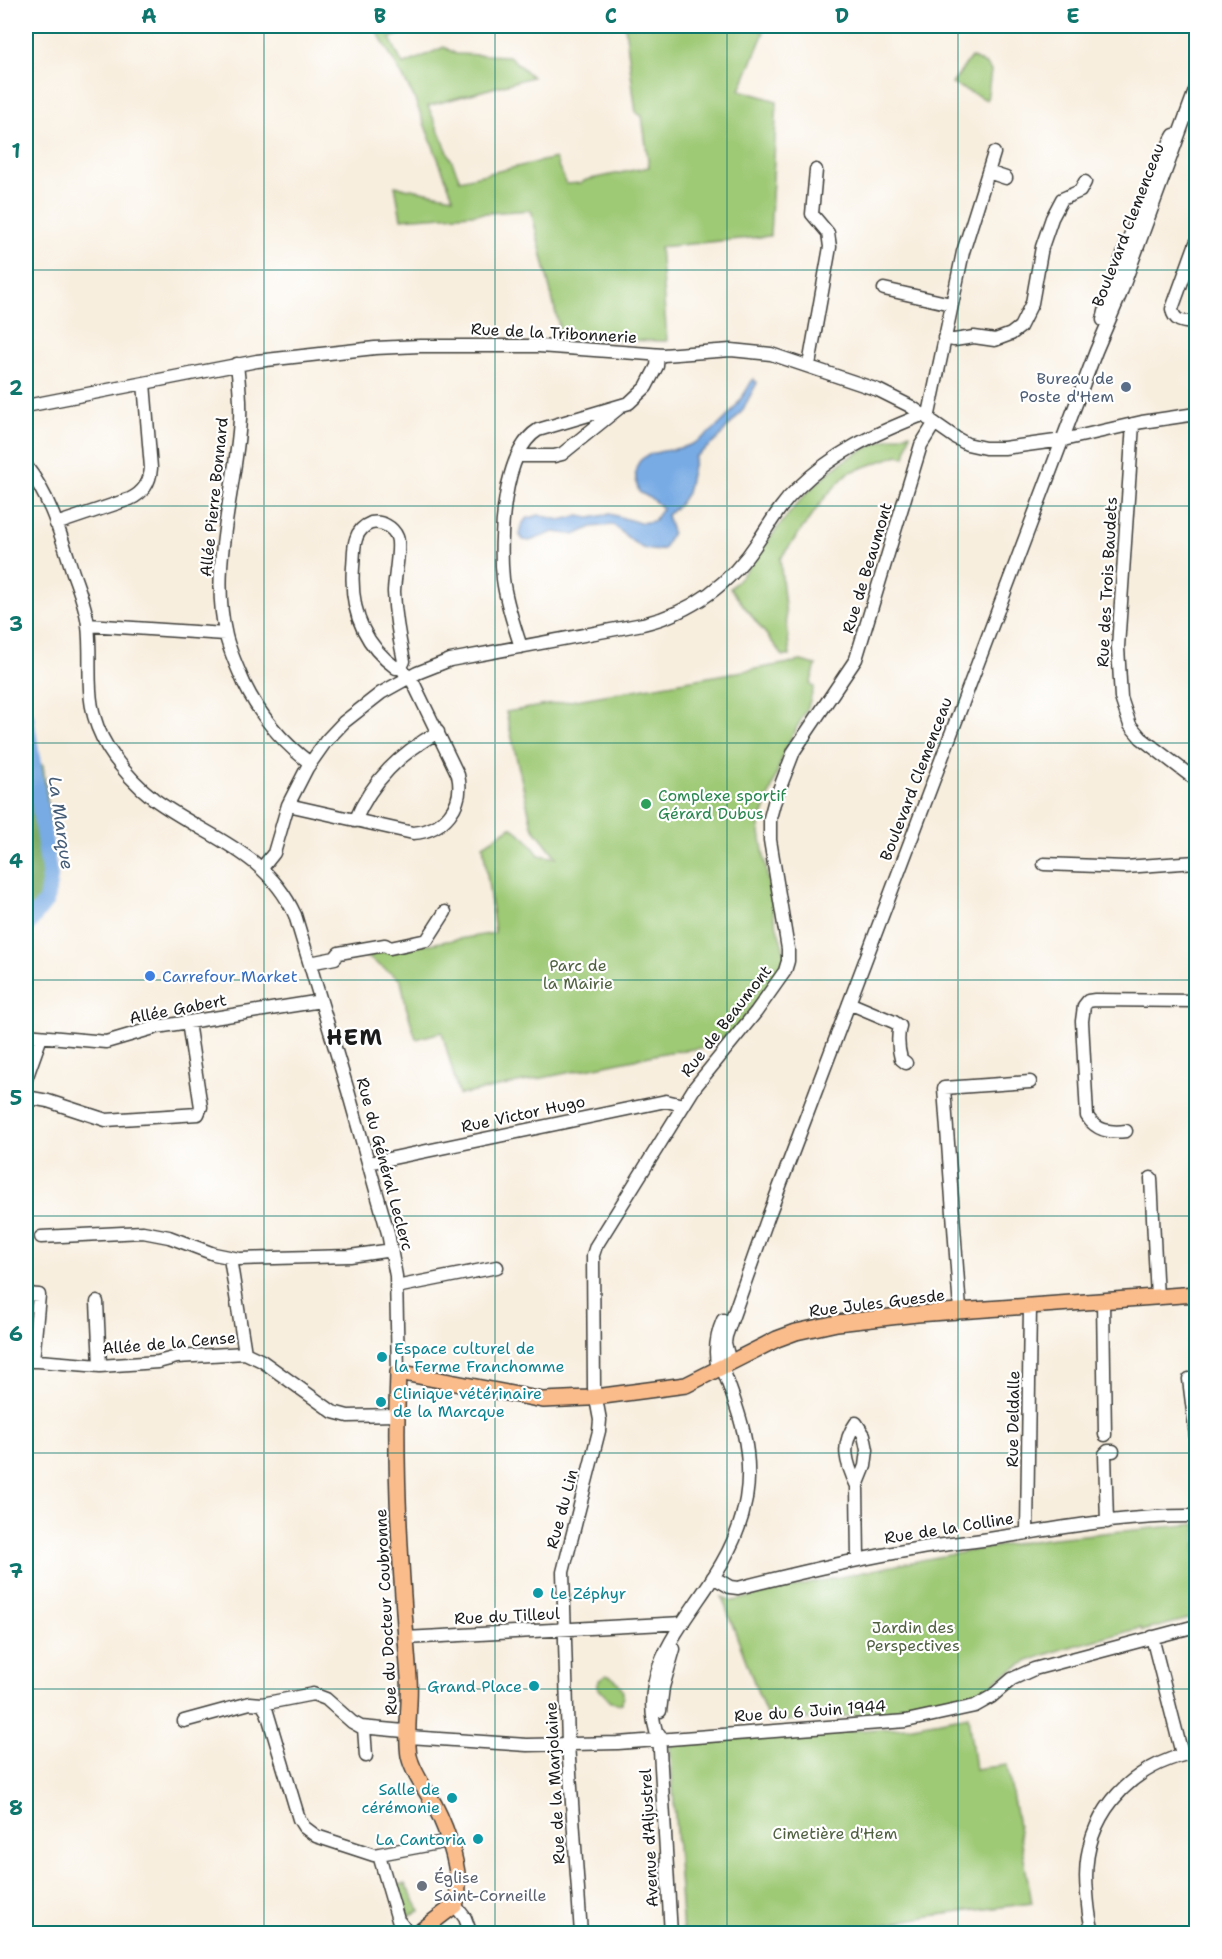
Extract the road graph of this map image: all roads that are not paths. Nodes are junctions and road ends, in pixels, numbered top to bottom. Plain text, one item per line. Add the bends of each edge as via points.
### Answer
1 (1195, 94) edge
2 (994, 153) dead end
3 (816, 170) dead end
4 (988, 172) junction
5 (1006, 178) dead end
6 (1085, 182) dead end
7 (1197, 243) edge
8 (884, 289) dead end
9 (951, 304) junction
10 (1197, 323) edge
11 (944, 338) junction
12 (658, 355) junction
13 (237, 364) junction
14 (808, 365) junction
15 (144, 383) junction
16 (623, 404) junction
17 (26, 406) edge
18 (1197, 414) edge
19 (925, 417) junction
20 (1133, 424) junction
21 (1063, 440) junction
22 (517, 456) junction
23 (26, 465) edge
24 (56, 524) junction
25 (88, 625) junction
26 (225, 634) junction
27 (521, 647) junction
28 (406, 673) junction
29 (438, 732) junction
30 (310, 763) junction
31 (1197, 780) edge
32 (288, 805) junction
33 (355, 821) junction
34 (1197, 862) edge
35 (1044, 864) dead end
36 (262, 868) junction
37 (445, 912) dead end
38 (310, 963) junction
39 (321, 1000) junction
40 (1197, 1001) edge
41 (849, 1003) junction
42 (188, 1022) junction
43 (26, 1035) edge
44 (41, 1036) junction
45 (906, 1063) dead end
46 (26, 1079) edge
47 (1030, 1082) dead end
48 (26, 1097) edge
49 (683, 1105) junction
50 (1126, 1131) dead end
51 (369, 1163) junction
52 (1151, 1178) dead end
53 (41, 1237) dead end
54 (392, 1250) junction
55 (230, 1258) junction
56 (497, 1268) dead end
57 (396, 1287) junction
58 (26, 1294) edge
59 (1197, 1294) edge
60 (1157, 1298) junction
61 (97, 1302) dead end
62 (1103, 1302) junction
63 (1030, 1306) junction
64 (960, 1311) junction
65 (245, 1353) junction
66 (29, 1360) edge
67 (100, 1366) junction
68 (724, 1366) junction
69 (398, 1372) junction
70 (1189, 1379) dead end
71 (595, 1397) junction
72 (1195, 1407) edge
73 (396, 1414) junction
74 (1105, 1435) dead end
75 (1197, 1436) edge
76 (1113, 1451) dead end
77 (857, 1486) dead end
78 (1197, 1516) edge
79 (1107, 1522) junction
80 (1027, 1532) junction
81 (858, 1560) junction
82 (713, 1577) junction
83 (683, 1623) junction
84 (1197, 1626) edge
85 (565, 1630) junction
86 (1152, 1637) junction
87 (405, 1638) junction
88 (262, 1704) junction
89 (184, 1721) dead end
90 (364, 1728) junction
91 (409, 1737) junction
92 (659, 1740) junction
93 (568, 1744) junction
94 (1197, 1752) edge
95 (1182, 1754) junction
96 (366, 1756) dead end
97 (449, 1841) junction
98 (379, 1855) junction
99 (455, 1905) junction
100 (409, 1934) edge
101 (417, 1934) edge
102 (471, 1934) edge
103 (581, 1934) edge
104 (671, 1934) edge
105 (1094, 1934) edge

1 - 21 street, Boulevard Clemenceau
2 - 4 street, Rue de Beaumont
3 - 14 street via 812,214 828,233 830,247
4 - 5 street
4 - 9 street, Rue de Beaumont
6 - 11 street via 1080,191 1062,199 1052,218 1042,247 1032,303 1020,327 996,340
7 - 10 street via 1172,309 1178,320
8 - 9 street
9 - 11 street, Rue de Beaumont
11 - 19 street, Rue de Beaumont via 932,405
12 - 13 street, Rue de la Tribonnerie via 551,346 420,346 354,349
12 - 14 street, Rue de la Tribonnerie via 750,350
12 - 16 street via 646,387
13 - 15 street, Rue de la Tribonnerie
13 - 26 street, Allée Pierre Bonnard via 240,418 221,568
14 - 19 street, Rue de la Tribonnerie via 878,390
15 - 17 street, Rue de la Tribonnerie
15 - 24 street via 151,468 146,486 130,499
16 - 22 street via 537,430
16 - 22 street via 562,453
18 - 20 street, Rue de la Tribonnerie
19 - 21 street, Rue de la Tribonnerie via 962,442 985,448
19 - 27 street via 860,441 814,473 778,510 734,572 697,603 652,621
19 - 49 street, Rue de Beaumont via 921,445 856,659 794,751 770,818 788,966
20 - 21 street, Rue de la Tribonnerie
20 - 31 street, Rue des Trois Baudets via 1118,654 1121,698 1130,725 1141,738
21 - 41 street, Boulevard Clemenceau
22 - 27 street via 506,499 502,546 505,590
23 - 24 street, Rue du Général Leclerc
24 - 25 street, Rue du Général Leclerc
25 - 26 street
25 - 36 street, Rue du Général Leclerc via 91,708 114,757 151,796
26 - 30 street, Allée Pierre Bonnard via 257,706 286,743
27 - 28 street via 457,658
28 - 28 street via 394,594 398,540 390,528 372,523 360,530 355,541 354,606 375,650
28 - 29 street
28 - 30 street via 352,715
29 - 33 street via 408,750 389,769 366,798
29 - 33 street via 459,780 457,802 448,817 431,829 413,833
30 - 32 street
32 - 33 street
32 - 36 street via 274,853
34 - 35 street via 1125,867
36 - 38 street, Rue du Général Leclerc via 291,907
37 - 38 street via 427,940 351,951
38 - 39 street, Rue du Général Leclerc
39 - 42 street, Allée Gabert
39 - 51 street, Rue du Général Leclerc
40 - 50 street via 1095,1000 1084,1006 1086,1116 1112,1133
41 - 45 street via 900,1026 898,1049
41 - 68 street, Boulevard Clemenceau via 718,1335 716,1355
42 - 44 street, Allée Gabert via 106,1042
42 - 48 street via 201,1107 198,1114 111,1121
43 - 44 street, Allée Gabert
44 - 46 street
47 - 64 street via 944,1088
49 - 51 street, Rue Victor Hugo via 666,1101
49 - 71 street, Rue de Beaumont via 594,1251
51 - 54 street, Rue du Général Leclerc
52 - 60 street
53 - 55 street via 143,1232
54 - 55 street via 339,1257
54 - 57 street, Rue du Général Leclerc
55 - 65 street
56 - 57 street
57 - 69 street, Rue du Général Leclerc
58 - 66 street, Allée de la Cense via 39,1295
59 - 60 main road, Rue Jules Guesde
60 - 62 main road, Rue Jules Guesde
61 - 67 street
62 - 63 main road, Rue Jules Guesde
62 - 74 street
63 - 64 main road, Rue Jules Guesde
63 - 80 street, Rue Deldalle
64 - 68 main road, Rue Jules Guesde via 826,1325 787,1335
65 - 67 street, Allée de la Cense
65 - 73 street, Allée de la Cense via 333,1412 348,1416
66 - 67 street, Allée de la Cense
68 - 71 main road, Rue Jules Guesde via 680,1386
68 - 82 street, Avenue d'Aljustrel via 744,1427 748,1480 738,1530
69 - 71 main road, Rue Jules Guesde via 543,1400
69 - 73 main road, Rue du Docteur Coubronne
70 - 72 street
71 - 85 street, Rue du Lin via 599,1431 562,1572
72 - 75 street
73 - 87 main road, Rue du Docteur Coubronne
76 - 79 street via 1105,1454
77 - 81 street
78 - 79 street, Rue de la Colline
79 - 80 street, Rue de la Colline
80 - 81 street, Rue de la Colline
81 - 82 street, Rue de la Colline via 738,1588
82 - 83 street, Avenue d'Aljustrel
83 - 85 street, Rue du Tilleul
83 - 92 street, Avenue d'Aljustrel via 666,1648 656,1680 653,1710
84 - 86 street, Rue du 6 Juin 1944
85 - 87 street, Rue du Tilleul
85 - 93 street, Rue de la Marjolaine
86 - 92 street, Rue du 6 Juin 1944 via 1034,1669 966,1709 906,1721
86 - 95 street
87 - 91 main road, Rue du Docteur Coubronne
88 - 89 street via 250,1703
88 - 90 street via 320,1695
88 - 98 street via 304,1827 316,1836
90 - 91 street, Rue du 6 Juin 1944 via 404,1731
90 - 96 street
91 - 93 street, Rue du 6 Juin 1944
91 - 97 main road, Rue du Docteur Coubronne via 410,1761
92 - 93 street, Rue du 6 Juin 1944
92 - 104 street, Avenue d'Aljustrel
93 - 103 street, Rue de la Marjolaine
94 - 95 street
95 - 105 street via 1136,1777 1113,1798 1098,1821 1086,1875
97 - 98 street
97 - 99 main road, Rue du Docteur Coubronne via 458,1882
98 - 100 street via 398,1920
99 - 101 main road
99 - 102 street

